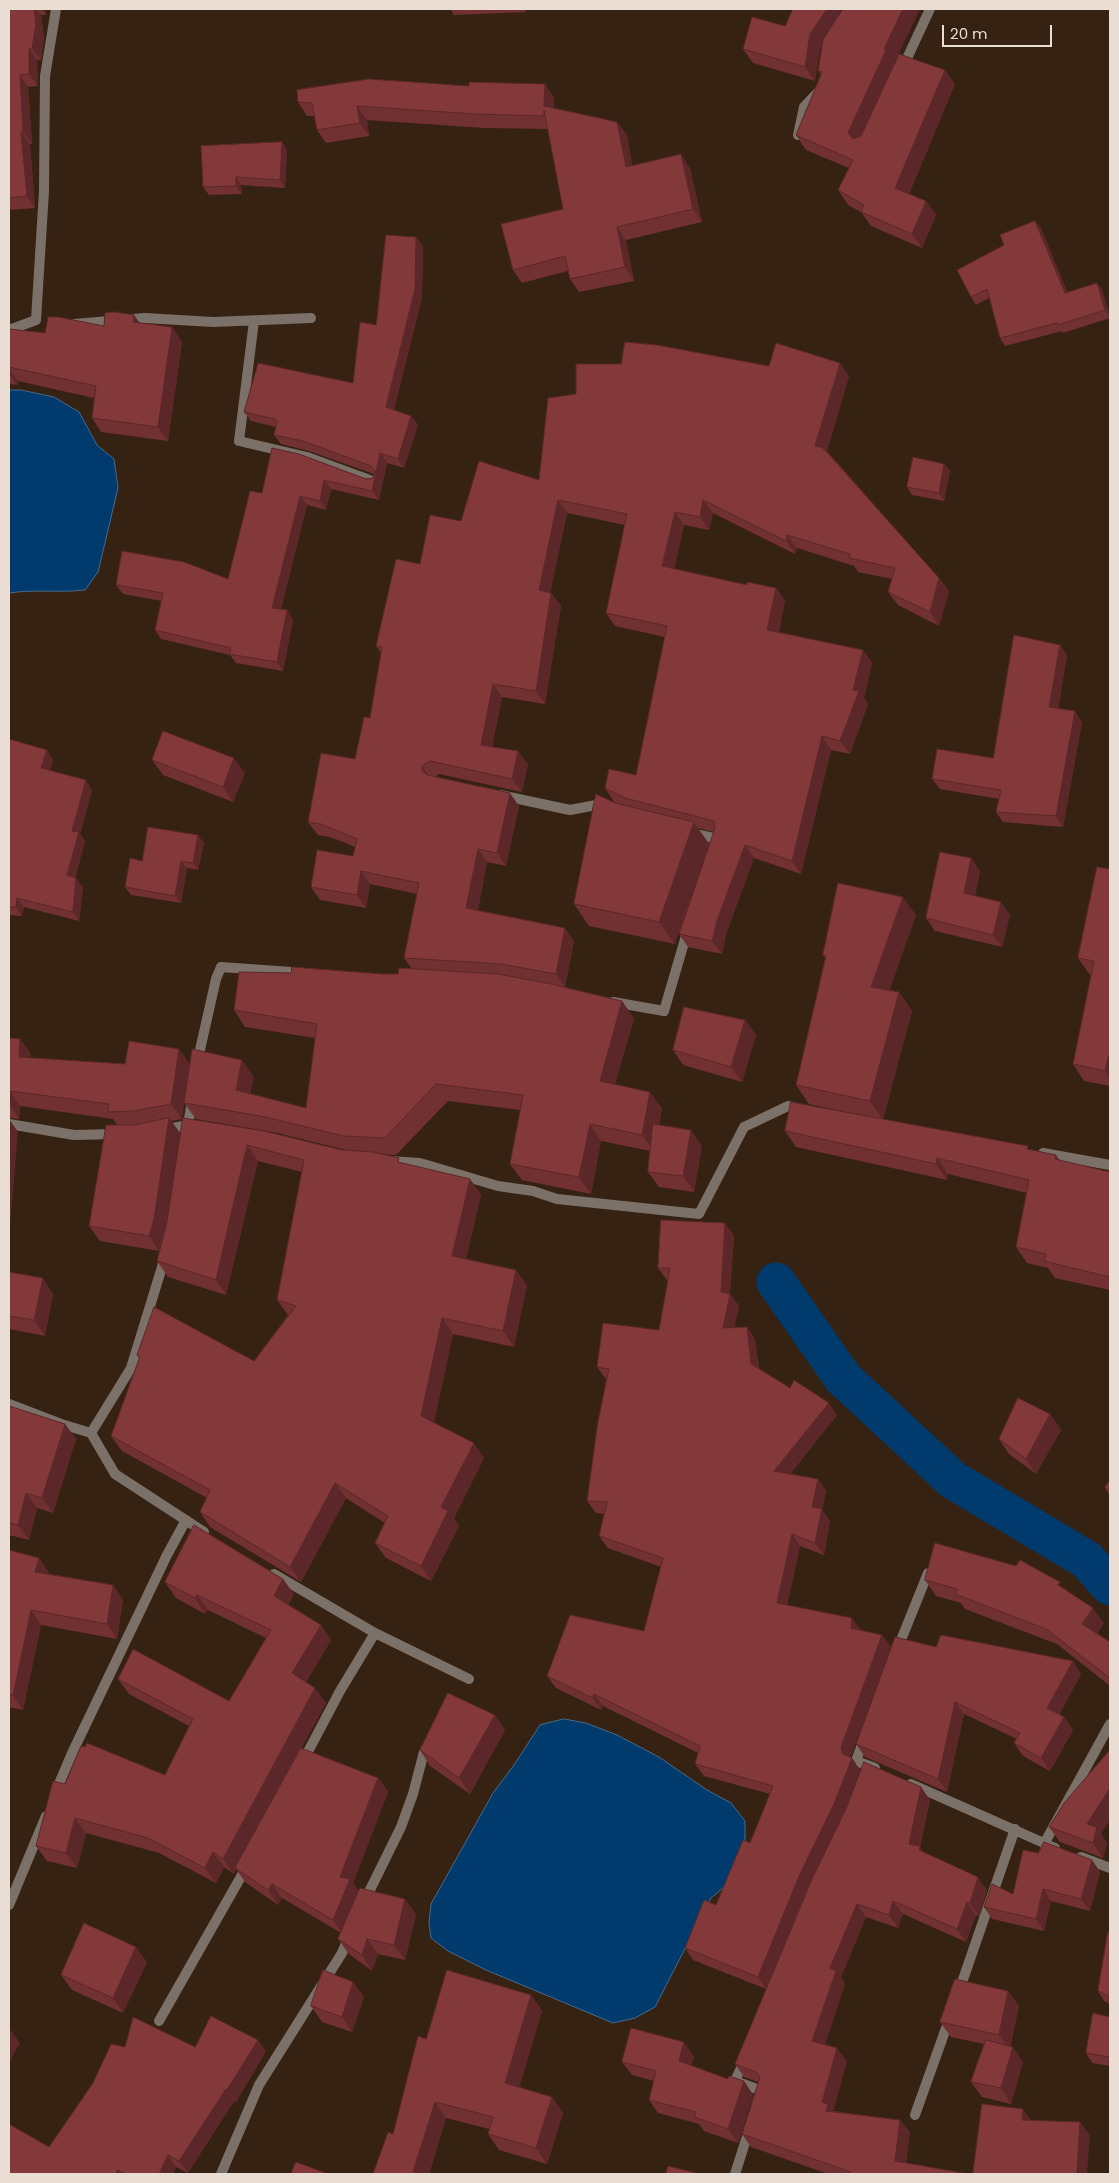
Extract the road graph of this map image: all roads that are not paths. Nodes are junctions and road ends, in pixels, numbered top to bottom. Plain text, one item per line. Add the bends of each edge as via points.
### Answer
1 (56, 9) edge
2 (930, 9) edge
3 (822, 79) edge
4 (895, 83) edge
5 (798, 135) edge
6 (311, 318) dead end
7 (254, 321) junction
8 (67, 324) edge
9 (9, 330) edge
10 (375, 482) edge
11 (492, 793) edge
12 (618, 811) edge
13 (684, 831) edge
14 (713, 856) edge
15 (693, 915) edge
16 (314, 973) edge
17 (607, 1001) edge
18 (196, 1072) edge
19 (193, 1090) edge
20 (815, 1112) edge
21 (9, 1124) edge
22 (153, 1132) edge
23 (124, 1134) edge
24 (1037, 1152) edge
25 (382, 1161) edge
26 (1110, 1166) edge
27 (168, 1245) edge
28 (9, 1404) edge
29 (91, 1433) junction
30 (186, 1520) junction
31 (216, 1540) edge
32 (265, 1569) edge
33 (928, 1573) edge
34 (375, 1633) junction
35 (891, 1664) edge
36 (469, 1679) dead end
37 (1110, 1724) edge
38 (868, 1726) edge
39 (424, 1752) edge
40 (298, 1771) edge
41 (886, 1773) edge
42 (903, 1780) edge
43 (1015, 1829) junction
44 (1044, 1844) junction
45 (251, 1857) edge
46 (1110, 1868) edge
47 (9, 1905) edge
48 (361, 1910) edge
49 (353, 1927) edge
50 (159, 2021) dead end
51 (751, 2045) edge
52 (915, 2115) dead end
53 (221, 2174) edge
54 (734, 2174) edge

1 - 9 street via 45,76 40,321
2 - 4 street
3 - 5 street via 821,88 804,107
6 - 7 street
7 - 8 street via 199,322 145,318
7 - 10 street via 239,441 307,457
11 - 12 street via 570,810 596,805
13 - 14 street via 718,839
15 - 17 street via 664,1011
16 - 18 street via 221,967
19 - 22 street via 191,1129
20 - 25 street via 788,1106 744,1127 699,1214 557,1199 420,1163
21 - 23 street via 74,1135
24 - 26 street
27 - 29 street via 131,1368
28 - 29 street
29 - 30 street via 115,1474
30 - 31 street
30 - 47 street via 73,1751
32 - 34 street
33 - 35 street
34 - 36 street
34 - 40 street
37 - 44 street
38 - 41 street via 856,1761 867,1770
39 - 48 street via 401,1827
42 - 43 street
43 - 44 street
43 - 52 street
44 - 46 street
45 - 50 street
49 - 53 street via 342,1953 259,2085
51 - 54 street via 735,2081 762,2092

